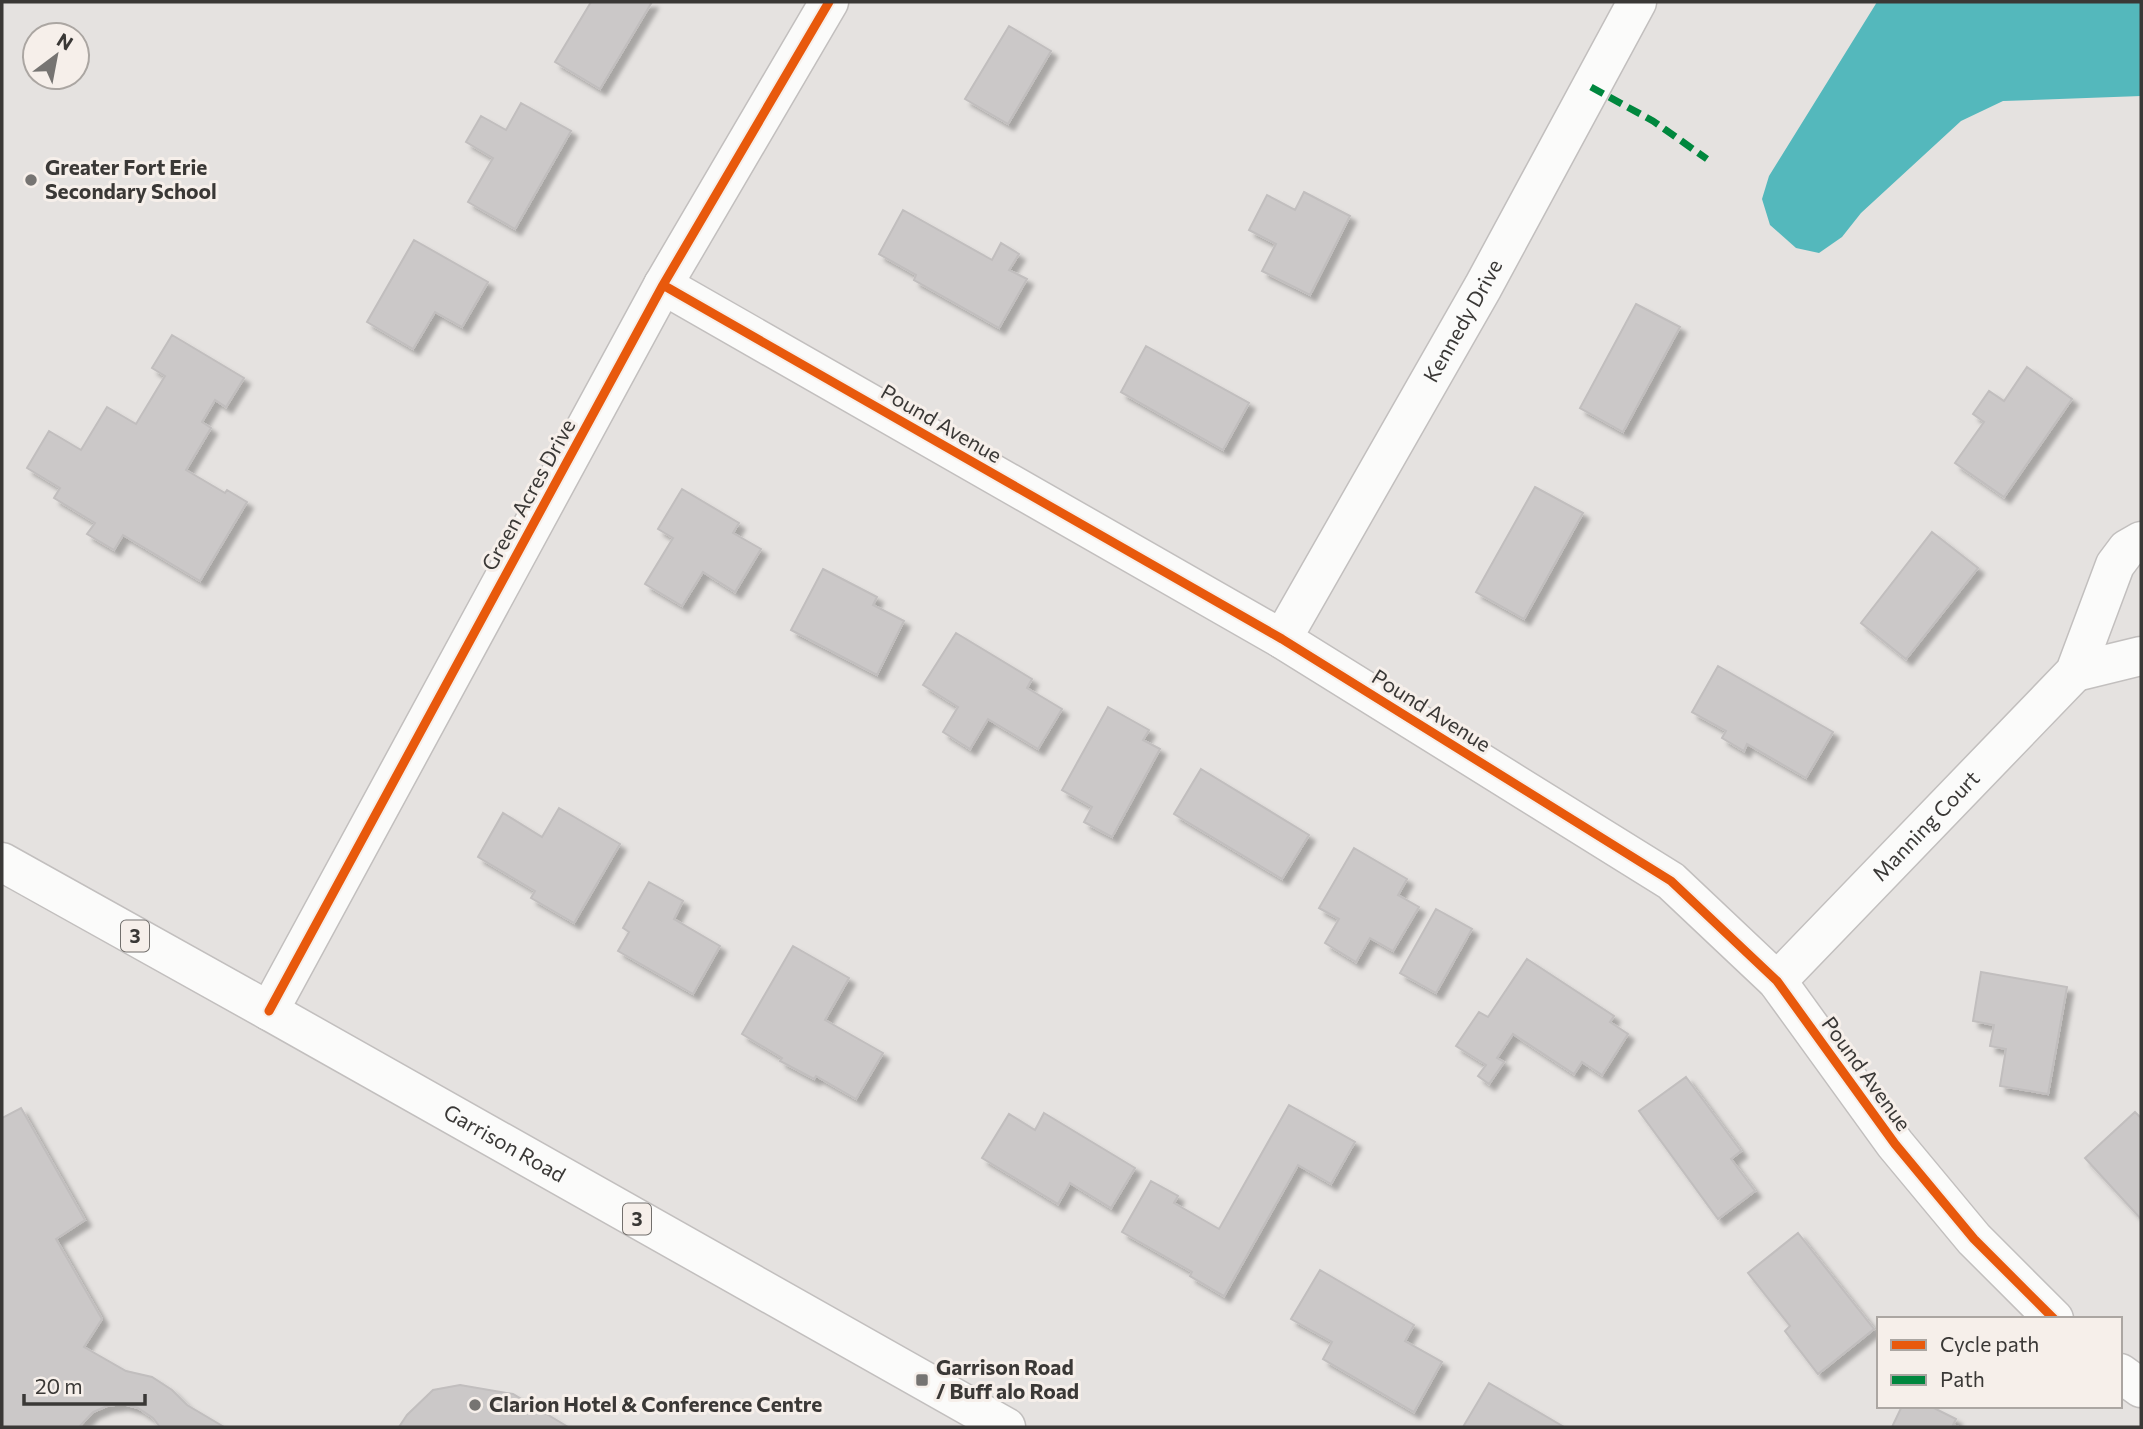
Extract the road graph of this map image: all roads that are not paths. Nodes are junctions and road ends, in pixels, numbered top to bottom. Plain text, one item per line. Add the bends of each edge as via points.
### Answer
1 (829, 2) edge
2 (1637, 2) edge
3 (663, 285) junction
4 (2141, 541) edge
5 (1282, 639) junction
6 (2141, 656) edge
7 (2076, 672) junction
8 (2, 862) edge
9 (1777, 981) junction
10 (269, 1010) junction
11 (2052, 1317) edge
12 (2122, 1374) edge
13 (2141, 1388) edge
14 (1006, 1427) edge

1 - 3 street, Green Acres Drive
2 - 5 street, Kennedy Drive via 1483,286
3 - 5 street, Pound Avenue
3 - 10 street, Green Acres Drive
4 - 7 street, Manning Court via 2127,549 2115,565
5 - 9 street, Pound Avenue via 1671,881
6 - 7 street
7 - 9 street, Manning Court
8 - 10 street, Garrison Road / 3
9 - 11 street, Pound Avenue via 1895,1144 1974,1239
10 - 14 street, Garrison Road / 3
12 - 13 street

